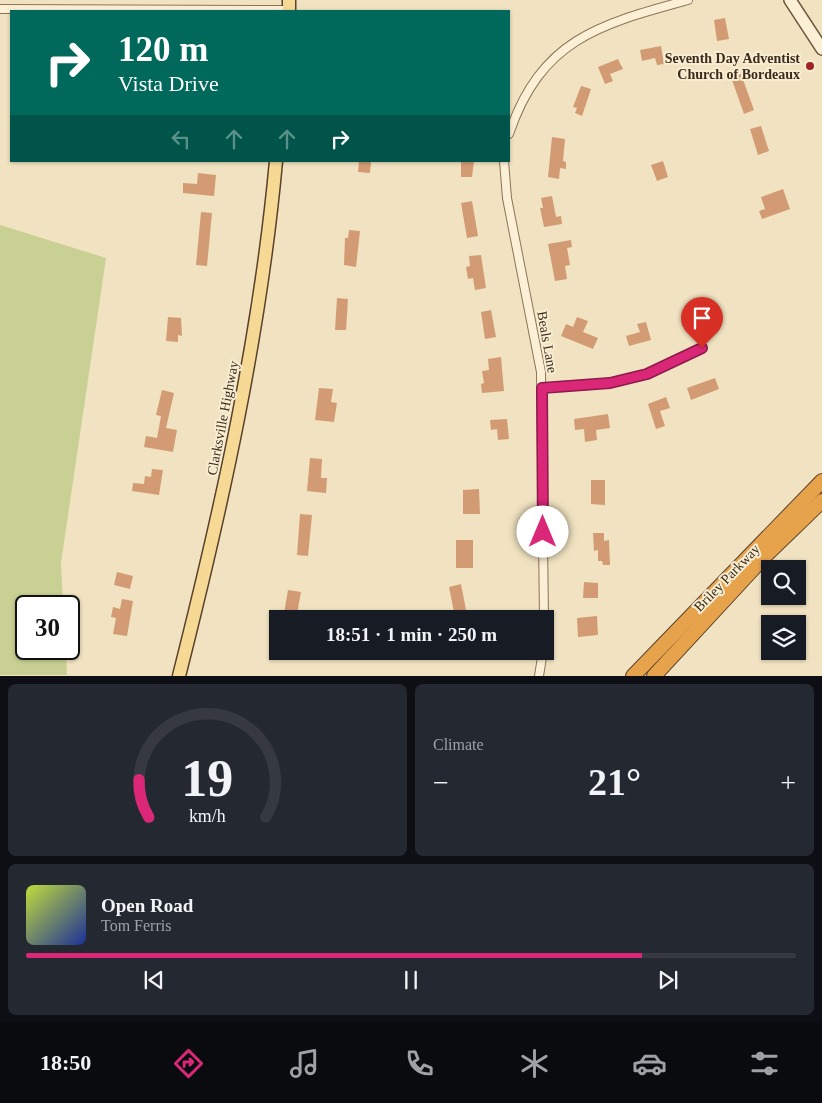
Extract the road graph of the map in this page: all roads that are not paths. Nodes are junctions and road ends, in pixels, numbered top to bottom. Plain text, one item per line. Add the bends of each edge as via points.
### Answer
1 (688, 0) edge
2 (790, 0) edge
3 (289, 7) edge
4 (0, 9) edge
5 (822, 50) edge
6 (510, 131) edge
7 (276, 162) edge
8 (504, 162) edge
9 (702, 348) dead end
10 (542, 388) junction
11 (822, 481) edge
12 (822, 501) edge
13 (544, 610) edge
14 (542, 660) edge
15 (178, 676) edge
16 (539, 676) edge
17 (633, 676) edge
18 (654, 676) edge

1 - 6 street via 630,16 576,40 553,58 531,85
2 - 5 main road
3 - 4 street
7 - 15 main road, Clarksville Highway via 255,324 234,443
8 - 10 street, Beals Lane
9 - 10 street via 647,374 610,383
10 - 13 street, Beals Lane
11 - 17 highway, Briley Parkway
12 - 18 highway, Briley Parkway via 765,556
14 - 16 street

